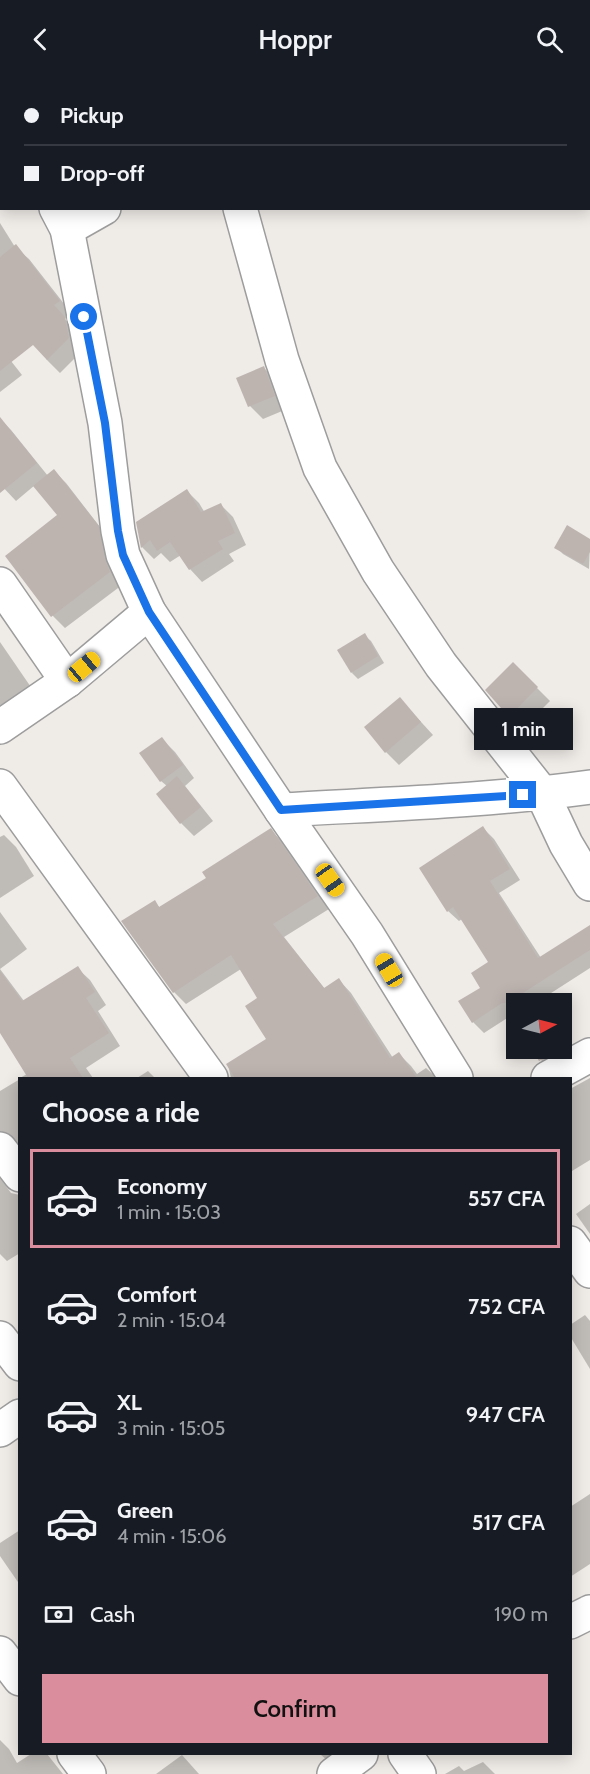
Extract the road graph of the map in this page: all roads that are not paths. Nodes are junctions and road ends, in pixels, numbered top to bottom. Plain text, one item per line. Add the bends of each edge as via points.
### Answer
1 (96, 210) edge
2 (241, 210) edge
3 (62, 219) edge
4 (0, 584) edge
5 (149, 612) junction
6 (68, 681) junction
7 (0, 727) edge
8 (0, 786) edge
9 (590, 787) edge
10 (542, 794) junction
11 (281, 810) junction
12 (590, 884) edge
13 (590, 1054) edge
14 (210, 1077) edge
15 (455, 1077) edge
16 (550, 1077) edge
17 (0, 1149) edge
18 (18, 1172) edge
19 (572, 1246) edge
20 (590, 1271) edge
21 (0, 1338) edge
22 (18, 1361) edge
23 (18, 1417) edge
24 (0, 1430) edge
25 (590, 1612) edge
26 (572, 1621) edge
27 (75, 1755) edge
28 (360, 1755) edge
29 (406, 1755) edge
30 (89, 1774) edge
31 (334, 1774) edge
32 (419, 1774) edge

1 - 3 street
2 - 10 street via 282,360 320,468 378,571 441,665
3 - 5 street via 105,423 123,555
4 - 6 street
5 - 6 street
5 - 11 street
6 - 7 street
8 - 14 street
9 - 10 street
10 - 11 street
10 - 12 street
11 - 15 street via 367,934
13 - 16 street
17 - 18 street
19 - 20 street
21 - 22 street
23 - 24 street
25 - 26 street
27 - 30 street
28 - 31 street
29 - 32 street

